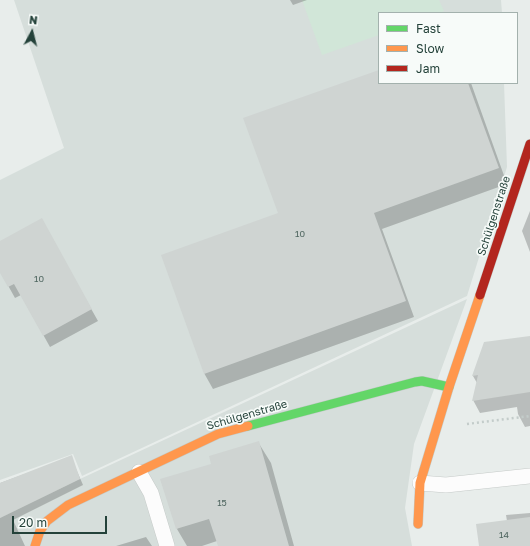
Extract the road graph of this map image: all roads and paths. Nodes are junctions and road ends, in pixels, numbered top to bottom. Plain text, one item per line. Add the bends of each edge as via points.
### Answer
1 (530, 144) edge
2 (449, 387) junction
3 (530, 416) edge
4 (437, 427) junction
5 (139, 472) junction
6 (530, 476) edge
7 (420, 483) junction
8 (418, 524) dead end
9 (35, 546) edge
10 (167, 546) edge

1 - 2 street, Schülgenstraße
2 - 4 street, Schülgenstraße
2 - 5 street, Schülgenstraße via 422,381 415,382 218,434
3 - 4 path
4 - 7 street, Schülgenstraße
5 - 9 street, Schülgenstraße via 62,509 40,531
5 - 10 lane via 151,493
6 - 7 lane via 446,485
7 - 8 street, Schülgenstraße

